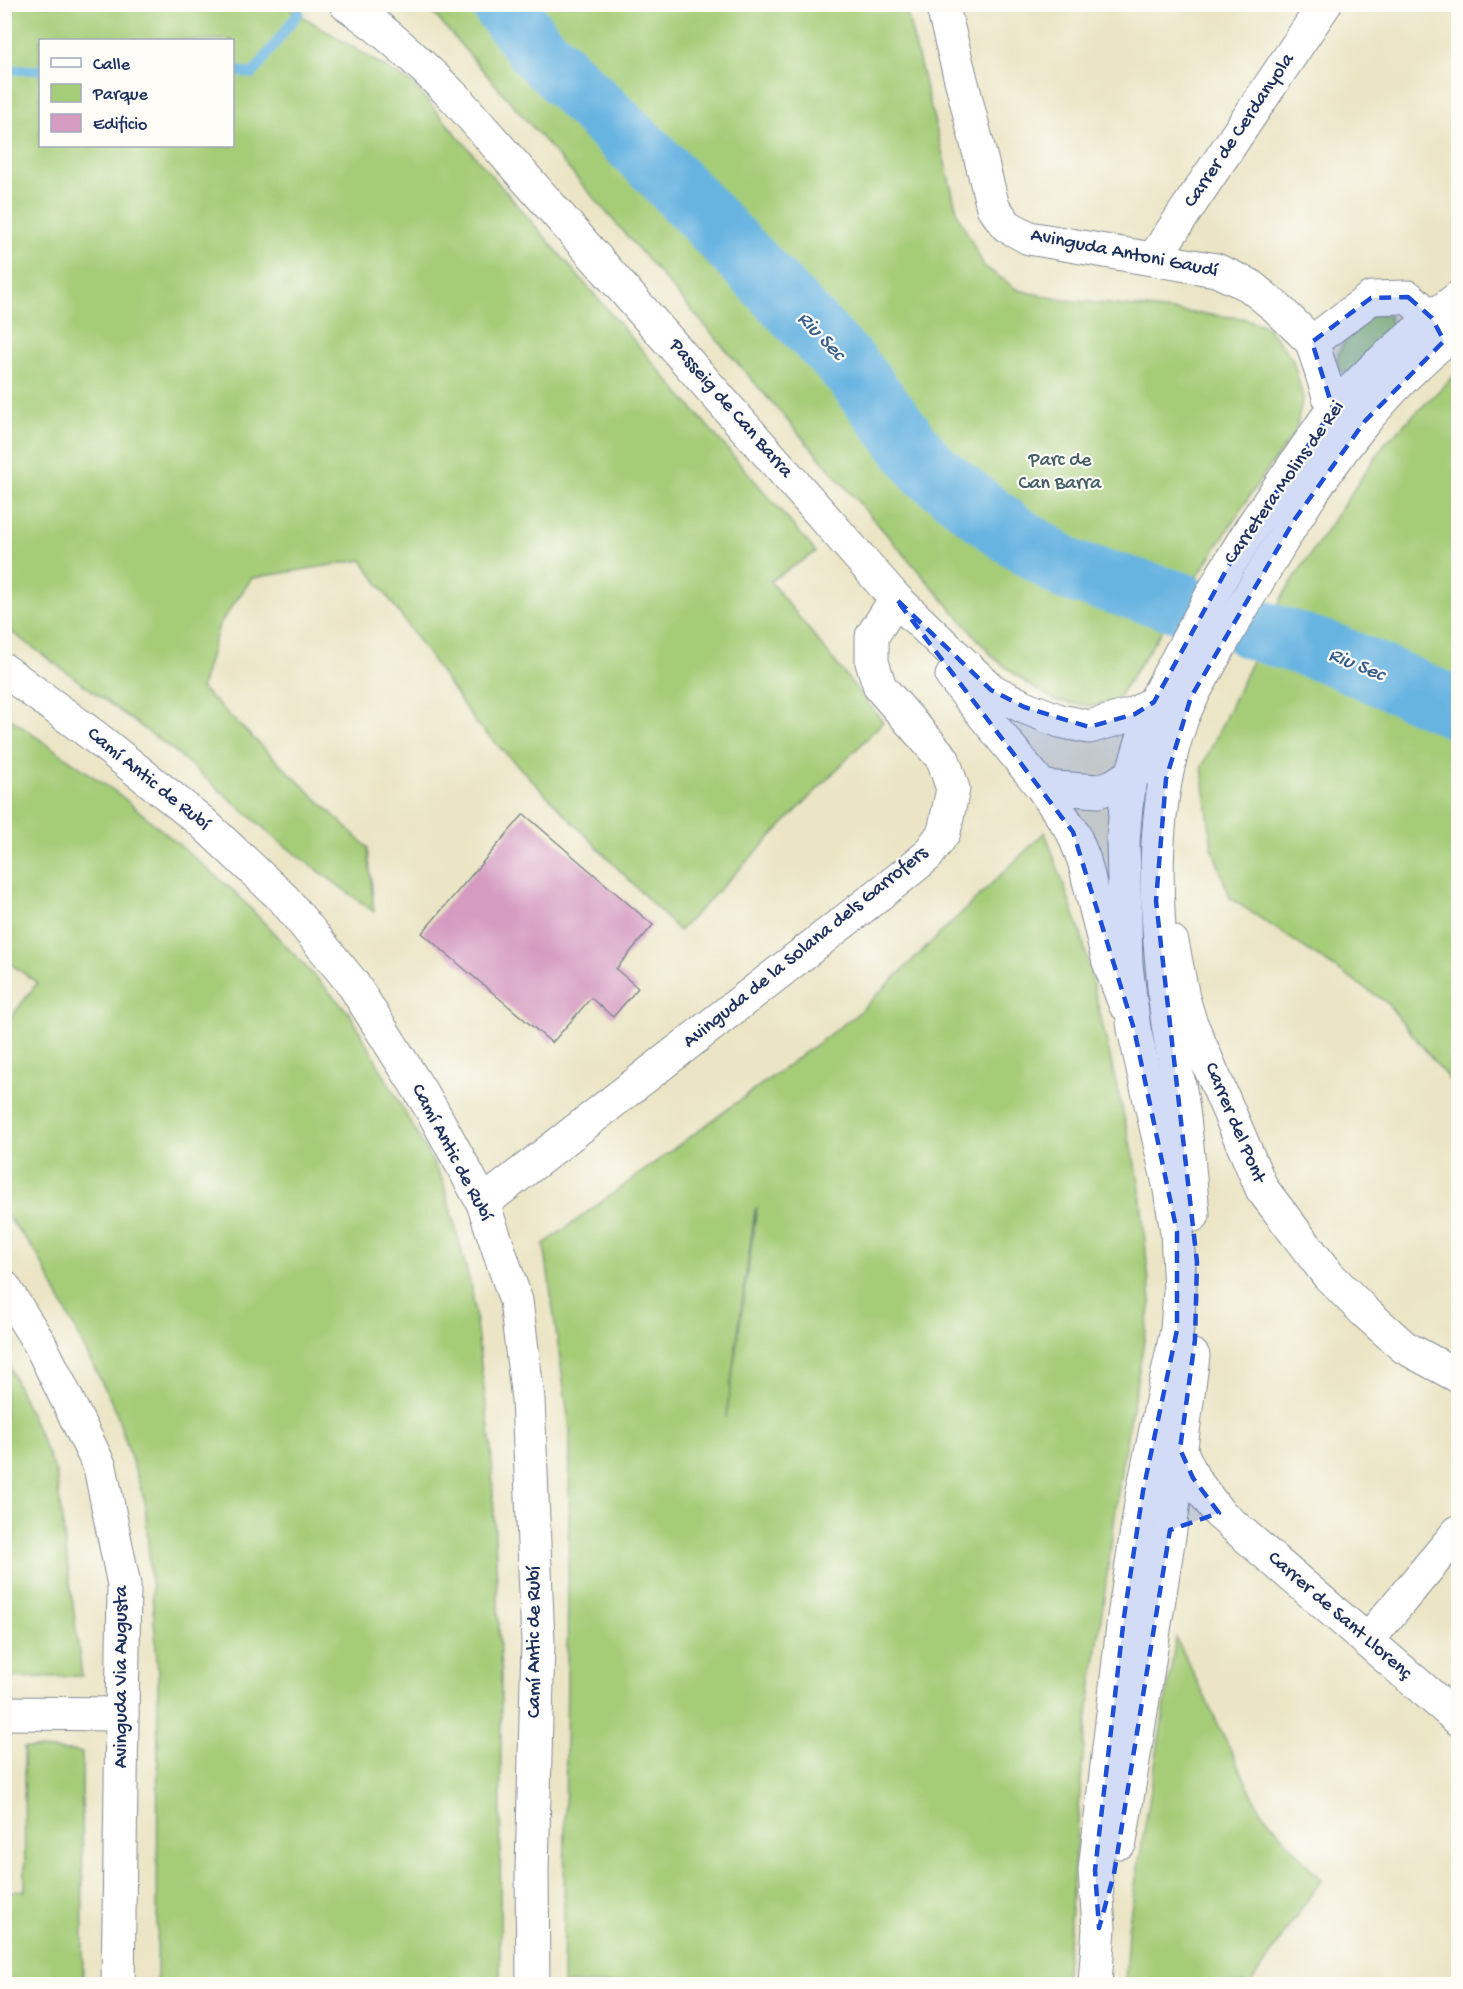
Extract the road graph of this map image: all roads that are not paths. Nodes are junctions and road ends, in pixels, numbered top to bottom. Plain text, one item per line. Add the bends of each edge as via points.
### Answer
1 (346, 4) edge
2 (942, 4) edge
3 (1325, 4) edge
4 (1154, 258) junction
5 (1458, 298) edge
6 (1445, 329) edge
7 (1312, 342) junction
8 (1333, 409) junction
9 (1357, 432) junction
10 (896, 599) junction
11 (1224, 639) junction
12 (4, 670) edge
13 (1154, 702) junction
14 (1132, 774) junction
15 (1042, 787) junction
16 (1156, 861) junction
17 (1134, 1029) junction
18 (483, 1203) junction
19 (4, 1287) edge
20 (1458, 1376) edge
21 (1180, 1449) junction
22 (1219, 1514) junction
23 (1170, 1530) junction
24 (1458, 1532) edge
25 (1124, 1617) junction
26 (1367, 1641) junction
27 (4, 1713) edge
28 (122, 1714) junction
29 (1458, 1719) edge
30 (1099, 1928) junction
31 (118, 1984) edge
32 (533, 1984) edge
33 (1095, 1984) edge

1 - 10 street, Passeig de Can Barra via 410,52 457,100
2 - 4 street, Avinguda Antoni Gaudí via 993,207 1007,226 1029,238
3 - 4 street, Carrer de Cerdanyola
4 - 7 street, Avinguda Antoni Gaudí via 1216,270 1249,285
5 - 6 street, Carretera Molins de Rei
6 - 7 street via 1408,297 1371,298
6 - 8 street, Carretera Molins de Rei via 1375,367
6 - 9 street
7 - 8 street, Avinguda Antoni Gaudí
8 - 9 street, Avinguda Antoni Gaudí
8 - 13 street, Carretera Molins de Rei via 1239,547
9 - 11 street via 1295,519
10 - 13 street, Passeig de Can Barra via 991,690 1024,707 1089,727 1135,714
10 - 15 street via 948,672
10 - 18 street, Avinguda de la Solana dels Garrofers via 872,636 872,662 880,687 943,759 953,789 944,832 927,856 900,879
11 - 14 street via 1187,675 1165,711 1152,757
11 - 16 street via 1181,721 1166,779
12 - 18 street, Camí Antic de Rubí via 202,822 284,899 353,984 432,1110
13 - 14 street, Carretera Molins de Rei
14 - 15 street via 1098,791
14 - 17 street, Carretera Molins de Rei via 1123,841 1126,965
15 - 17 street via 1072,832 1084,860 1109,962
16 - 20 street, Carrer del Pont via 1190,1021 1262,1189 1328,1275 1365,1312 1404,1347
16 - 21 street via 1167,1022 1182,1103 1197,1262 1195,1340
17 - 25 street via 1178,1232 1180,1291 1177,1330 1143,1491
18 - 32 street, Camí Antic de Rubí via 516,1301 528,1399 538,1642
19 - 28 street, Avinguda Via Augusta via 40,1344 100,1467 124,1584
21 - 22 street, Carrer de Sant Llorenç via 1193,1478
21 - 23 street
22 - 23 street via 1196,1517
22 - 26 street, Carrer de Sant Llorenç
23 - 25 street via 1149,1554
23 - 30 street via 1114,1874
24 - 26 street
25 - 30 street via 1095,1870
26 - 29 street, Carrer de Sant Llorenç
27 - 28 street
28 - 31 street, Avinguda Via Augusta
30 - 33 street

